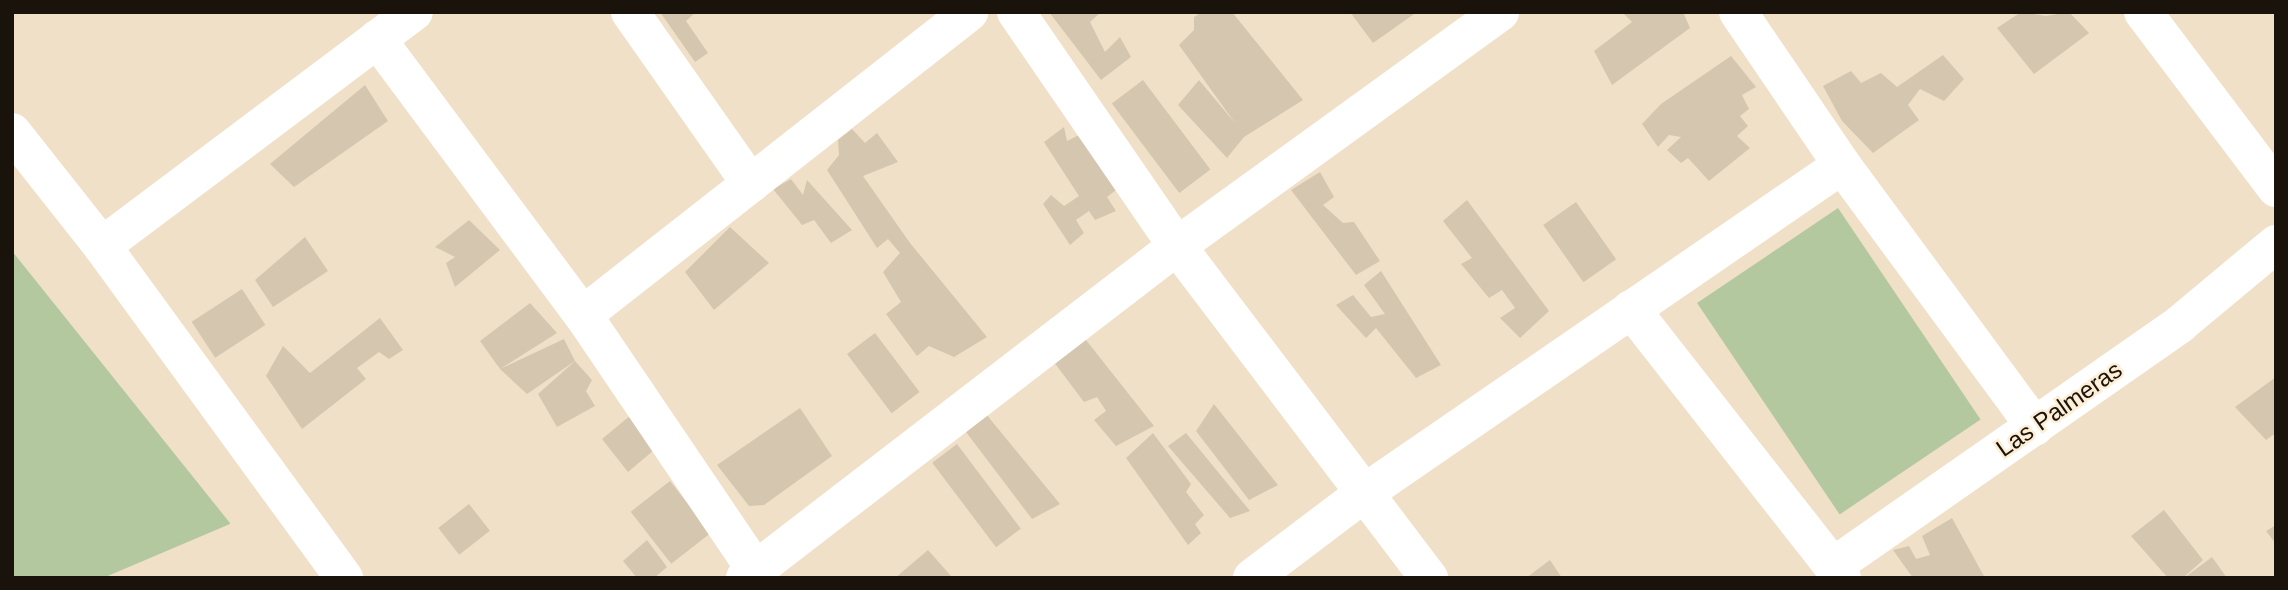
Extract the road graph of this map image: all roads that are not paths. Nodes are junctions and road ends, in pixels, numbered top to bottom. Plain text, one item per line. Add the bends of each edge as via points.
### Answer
1 (414, 12) edge
2 (629, 12) edge
3 (969, 12) edge
4 (1016, 12) edge
5 (1500, 12) edge
6 (1738, 12) edge
7 (2143, 12) edge
8 (377, 39) junction
9 (12, 132) edge
10 (1842, 165) junction
11 (751, 184) junction
12 (2276, 188) edge
13 (2276, 244) edge
14 (102, 246) junction
15 (1177, 246) junction
16 (1631, 309) junction
17 (583, 315) junction
18 (2035, 427) junction
19 (1363, 494) junction
20 (1839, 571) edge
21 (753, 575) edge
22 (344, 578) edge
23 (1252, 578) edge
24 (1429, 578) edge

1 - 8 street
2 - 11 street
3 - 11 street
4 - 15 street
5 - 15 street
6 - 10 street
7 - 12 street
8 - 14 street
8 - 17 street
9 - 14 street
10 - 16 street
10 - 18 street
11 - 17 street
13 - 18 street, Las Palmeras via 2180,324
14 - 22 street
15 - 19 street
15 - 21 street
16 - 19 street
16 - 20 street
17 - 21 street
18 - 20 street, Las Palmeras
19 - 23 street
19 - 24 street

